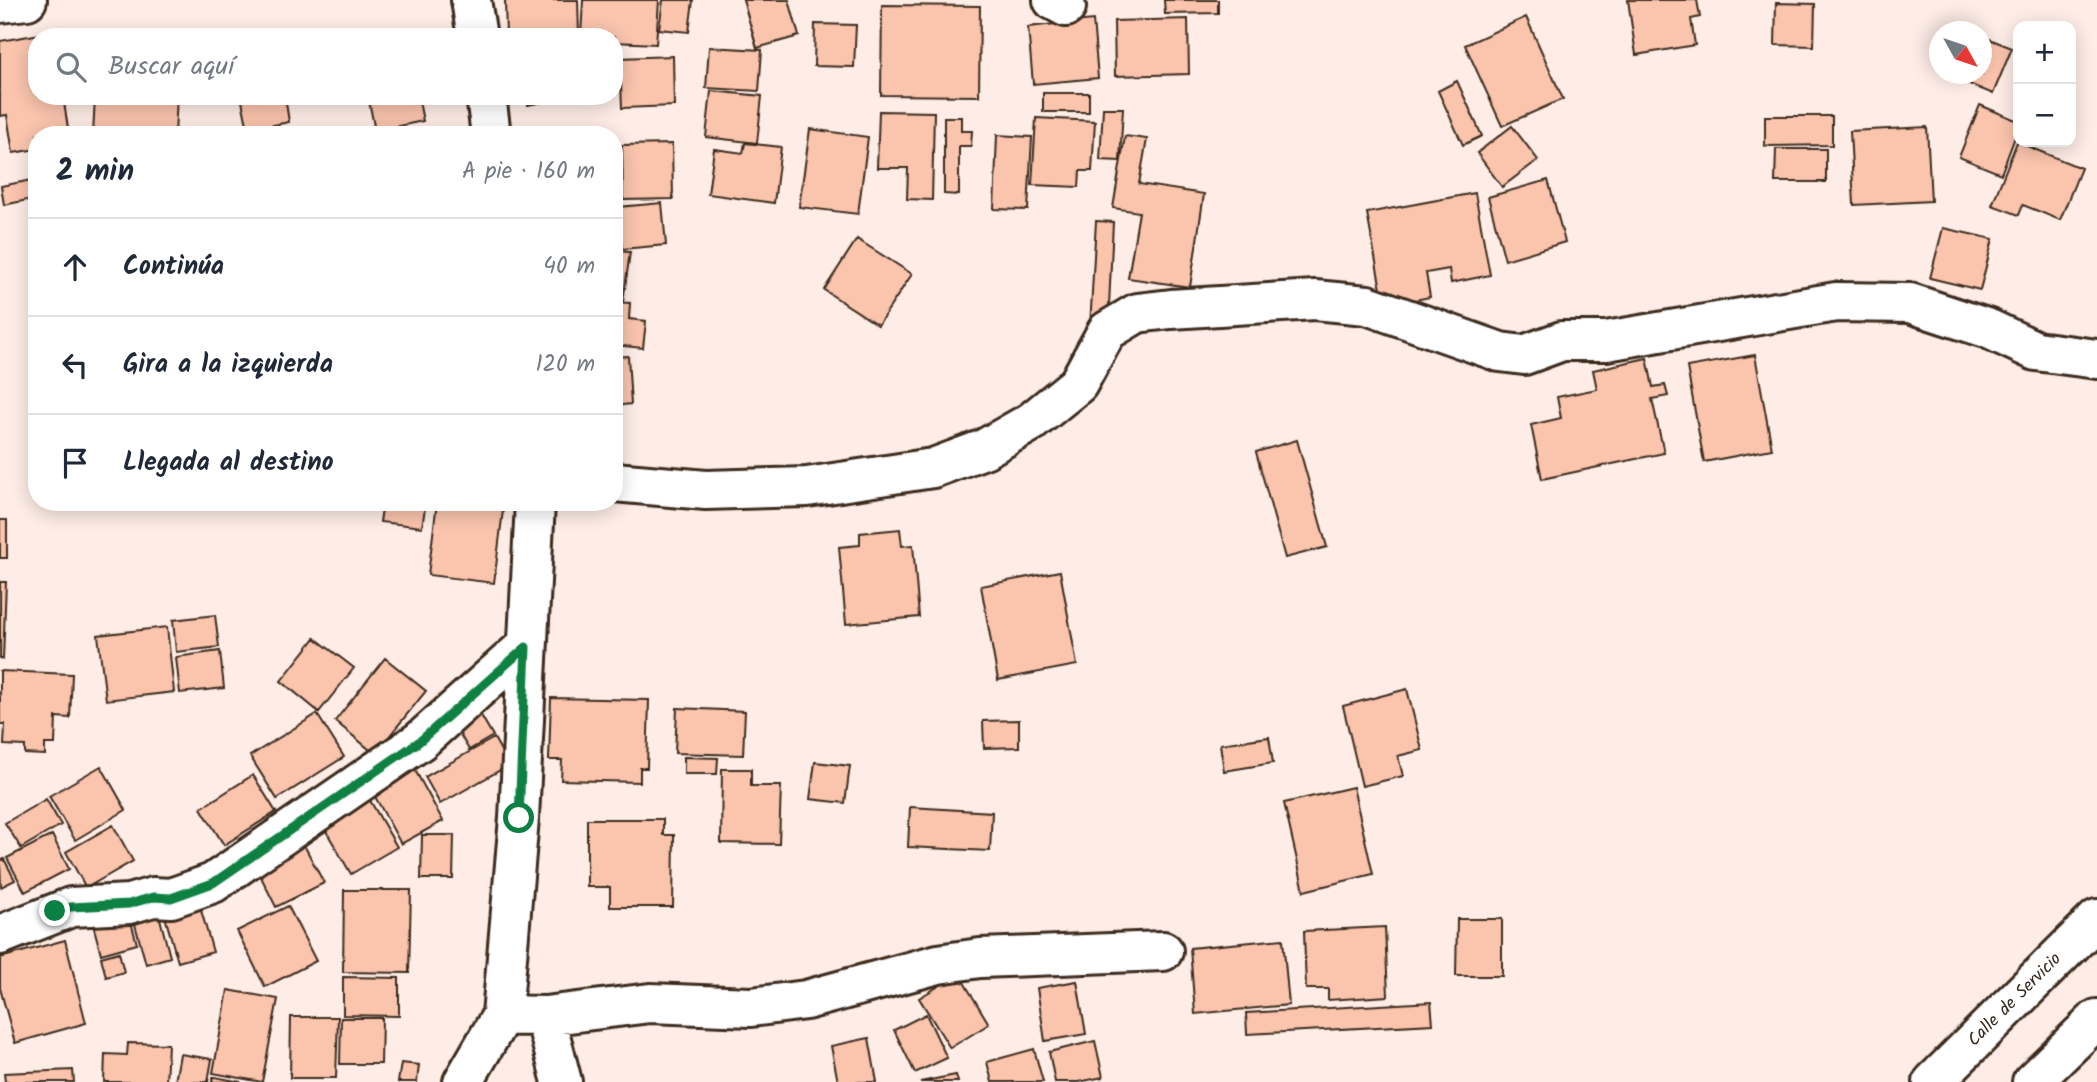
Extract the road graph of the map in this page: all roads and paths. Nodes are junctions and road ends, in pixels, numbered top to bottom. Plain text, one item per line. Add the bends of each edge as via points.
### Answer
1 (27, 0) edge
2 (471, 0) edge
3 (0, 3) edge
4 (476, 28) edge
5 (487, 105) edge
6 (490, 126) edge
7 (2097, 359) edge
8 (623, 483) edge
9 (534, 511) edge
10 (526, 647) junction
11 (2097, 919) edge
12 (0, 935) edge
13 (1163, 951) dead end
14 (502, 1015) junction
15 (545, 1016) junction
16 (2097, 1019) edge
17 (463, 1082) edge
18 (562, 1082) edge
19 (1933, 1082) edge
20 (2032, 1082) edge

1 - 3 street
2 - 4 street
5 - 6 street
7 - 8 street via 2036,351 1989,329 1910,303 1836,302 1606,341 1562,341 1524,355 1500,352 1367,305 1315,300 1171,309 1137,313 1107,331 1078,384 1031,422 984,449 933,468 807,487 706,490
9 - 10 street
10 - 12 street via 420,741 213,883 171,898 71,907
10 - 14 street via 519,818
11 - 19 street, Calle de Servicio
13 - 15 street via 980,958 939,964 806,1000 751,1007 650,1003
14 - 15 street
14 - 17 street
15 - 18 street
16 - 20 street

